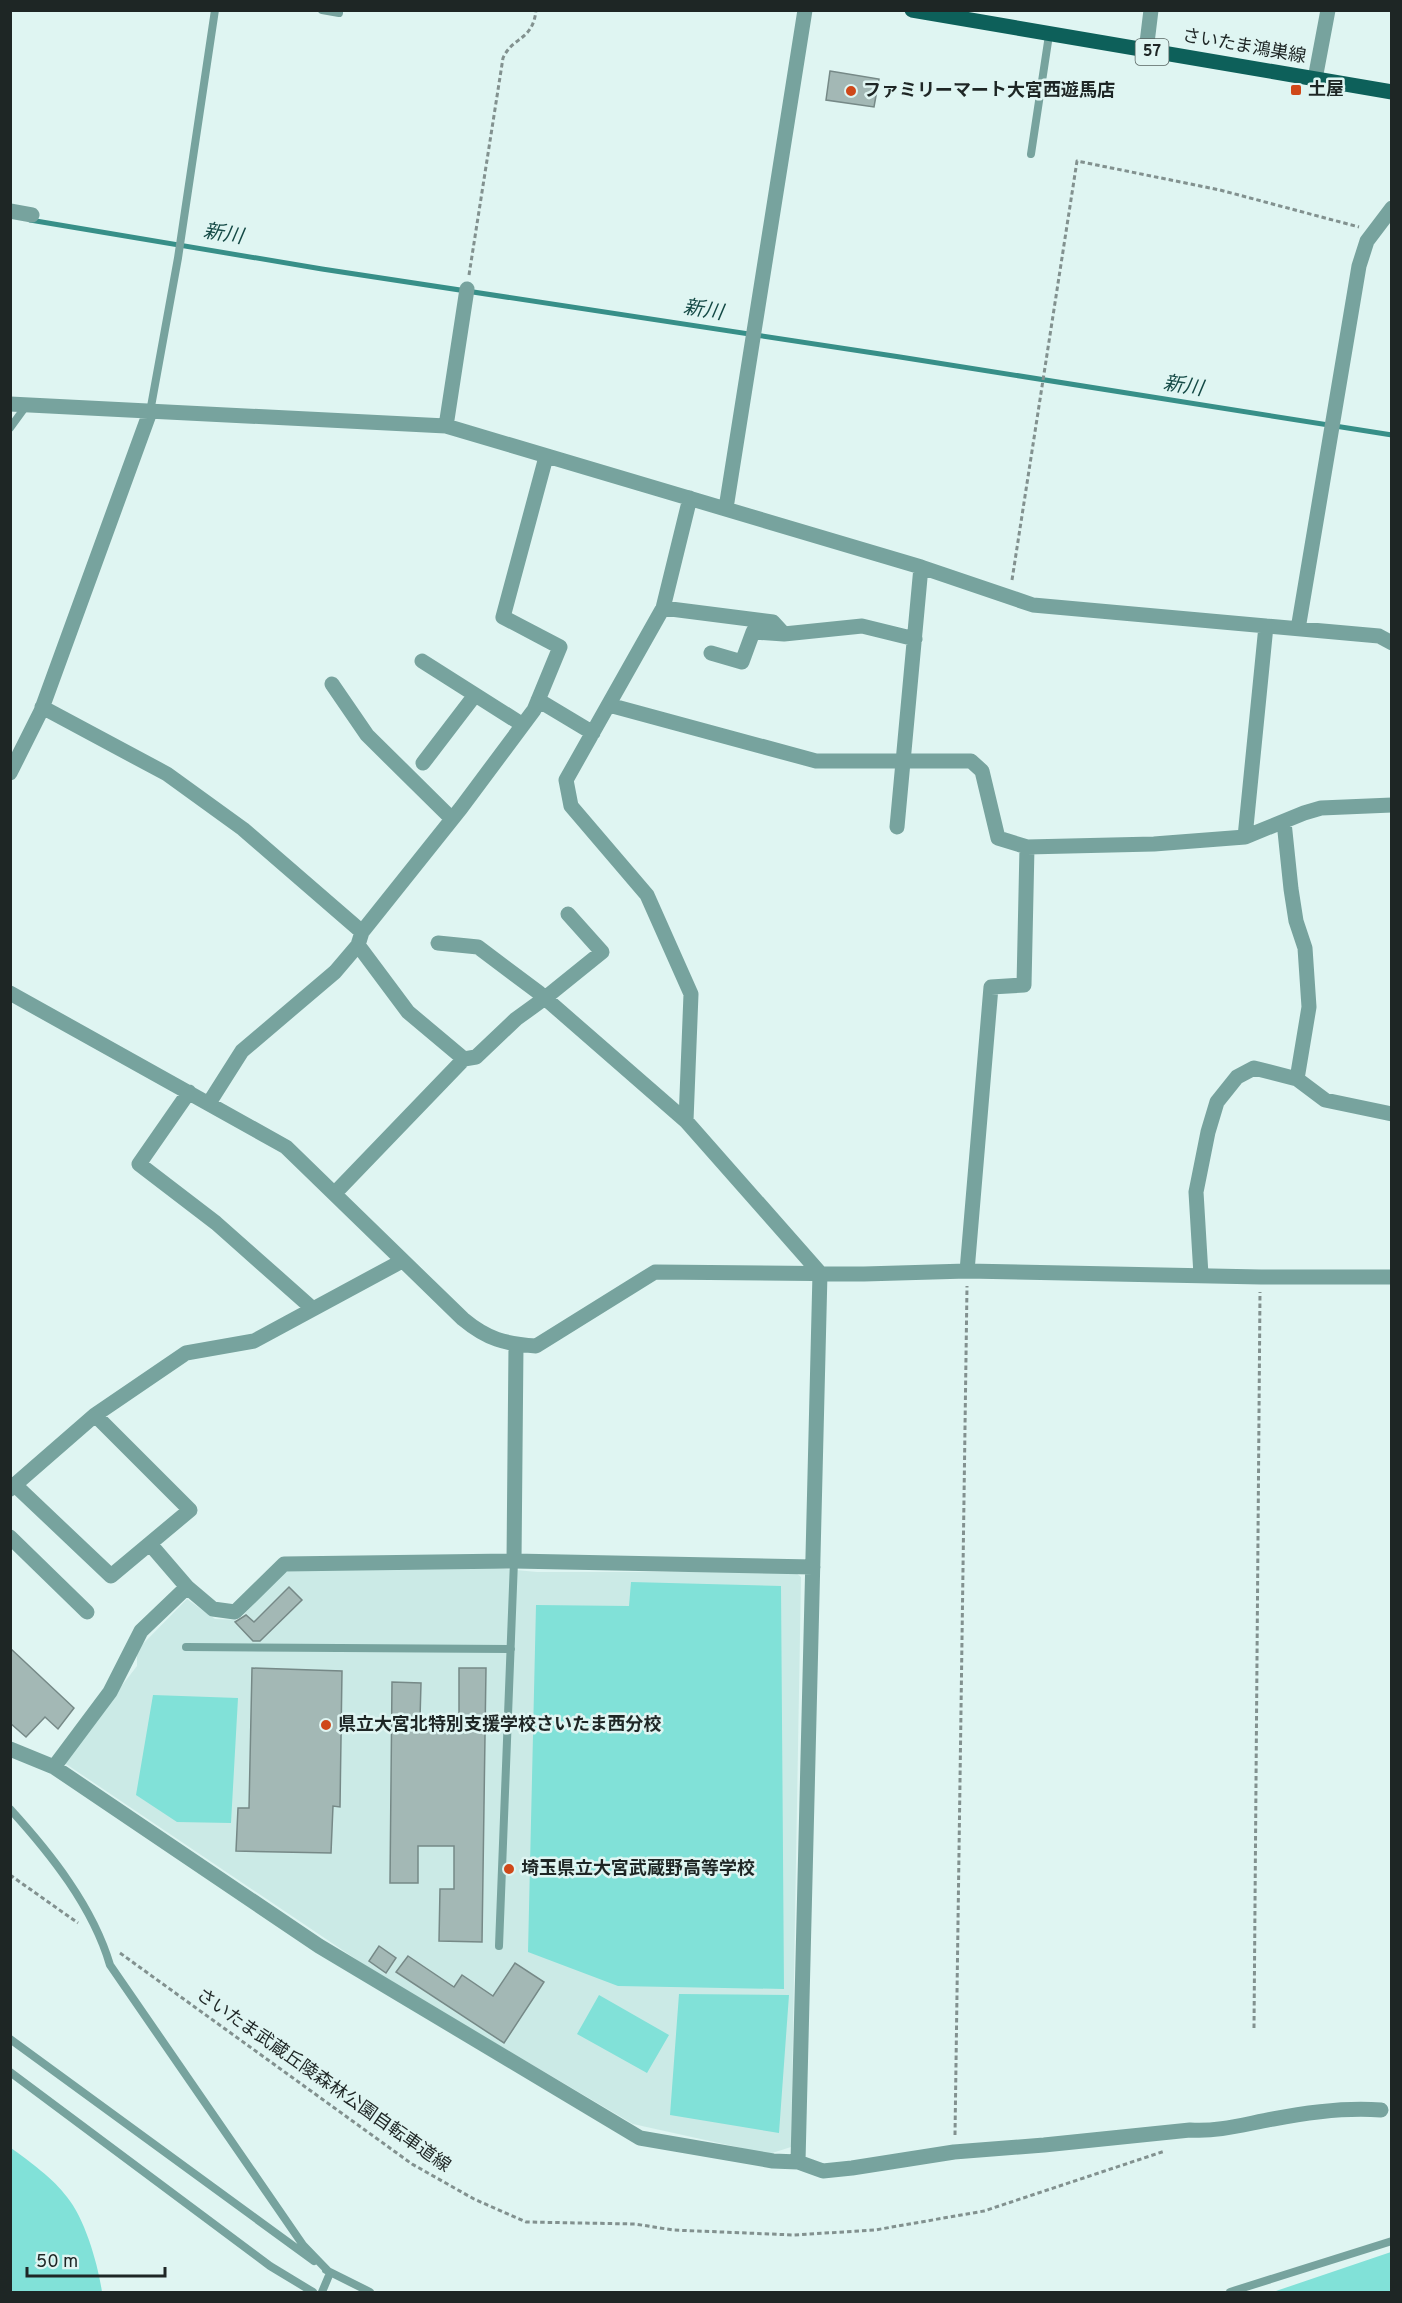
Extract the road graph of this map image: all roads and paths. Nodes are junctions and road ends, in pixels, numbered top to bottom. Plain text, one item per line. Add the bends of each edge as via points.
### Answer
1 (215, 10) edge
2 (322, 10) edge
3 (536, 10) edge
4 (805, 10) edge
5 (912, 10) edge
6 (1151, 10) edge
7 (1328, 10) edge
8 (339, 13) dead end
9 (1049, 34) junction
10 (1146, 51) junction
11 (1316, 79) junction
12 (1392, 92) edge
13 (1031, 154) dead end
14 (1392, 208) edge
15 (10, 211) edge
16 (32, 215) dead end
17 (1373, 231) junction
18 (467, 289) joint
19 (10, 404) edge
20 (27, 404) junction
21 (150, 412) junction
22 (446, 426) junction
23 (10, 428) edge
24 (546, 458) junction
25 (690, 498) junction
26 (726, 508) junction
27 (921, 567) junction
28 (1010, 597) junction
29 (663, 608) junction
30 (1266, 626) junction
31 (1299, 628) junction
32 (784, 634) junction
33 (915, 639) junction
34 (1392, 643) edge
35 (711, 653) dead end
36 (422, 661) dead end
37 (332, 684) dead end
38 (475, 695) junction
39 (538, 700) junction
40 (609, 705) junction
41 (42, 707) junction
42 (523, 725) junction
43 (593, 733) junction
44 (903, 762) junction
45 (423, 763) dead end
46 (10, 773) edge
47 (1392, 805) edge
48 (452, 819) junction
49 (1284, 822) junction
50 (897, 827) dead end
51 (1245, 837) junction
52 (1027, 847) junction
53 (568, 914) dead end
54 (360, 939) junction
55 (438, 943) dead end
56 (10, 993) edge
57 (545, 999) junction
58 (464, 1059) junction
59 (1297, 1079) junction
60 (189, 1092) junction
61 (209, 1103) junction
62 (1392, 1114) edge
63 (686, 1121) junction
64 (335, 1193) junction
65 (402, 1261) junction
66 (968, 1271) junction
67 (820, 1273) junction
68 (1201, 1275) junction
69 (1260, 1277) junction
70 (1392, 1277) edge
71 (313, 1309) junction
72 (516, 1345) junction
73 (95, 1415) junction
74 (13, 1487) edge
75 (10, 1537) edge
76 (150, 1544) junction
77 (514, 1561) junction
78 (813, 1567) junction
79 (187, 1587) junction
80 (87, 1612) dead end
81 (186, 1647) dead end
82 (511, 1649) junction
83 (10, 1749) edge
84 (54, 1767) junction
85 (10, 1809) edge
86 (10, 1875) edge
87 (103, 1940) junction
88 (499, 1946) dead end
89 (1254, 2028) dead end
90 (10, 2039) edge
91 (10, 2072) edge
92 (1381, 2110) dead end
93 (1168, 2149) dead end
94 (954, 2151) junction
95 (798, 2162) junction
96 (1392, 2241) edge
97 (330, 2273) junction
98 (313, 2292) edge
99 (322, 2292) edge
100 (370, 2292) edge
101 (1230, 2292) edge

1 - 21 lane via 178,258
2 - 8 lane
3 - 18 path via 527,35 507,50 503,58
4 - 26 street
5 - 9 main road, さいたま鴻巣線 / 57
6 - 10 street
7 - 11 street
9 - 10 main road, さいたま鴻巣線 / 57
9 - 13 lane
10 - 11 main road, さいたま鴻巣線 / 57
11 - 12 main road, さいたま鴻巣線 / 57
14 - 17 street
15 - 16 street
17 - 28 path via 1220,190 1077,161
17 - 31 street via 1362,254 1353,293
18 - 22 street
19 - 20 street
20 - 21 street
20 - 23 lane
21 - 22 street
21 - 41 street
22 - 24 street
24 - 25 street
24 - 39 street via 503,617 560,647
25 - 26 street
25 - 29 street
26 - 27 street
27 - 28 street
27 - 33 street
28 - 30 street via 1034,605
29 - 32 street via 773,622
29 - 40 street
30 - 31 street
30 - 51 street
31 - 34 street via 1379,636
32 - 33 street via 862,626
32 - 35 street via 753,632 742,662
33 - 44 street
36 - 38 street
37 - 48 street via 367,735
38 - 42 street
38 - 45 street
39 - 42 street
39 - 43 street
40 - 43 street
40 - 44 street via 816,761
41 - 46 street
41 - 54 street via 166,774 243,829
42 - 48 street
43 - 63 street via 566,780 572,806 647,895 691,994
44 - 50 street
44 - 52 street via 971,762 982,771 998,838
47 - 49 street via 1333,806
48 - 54 street
49 - 51 street
49 - 59 street via 1295,910 1305,948 1309,1007
51 - 52 street
52 - 66 street via 1024,985 991,987
53 - 57 street via 602,952
54 - 58 street via 408,1012
54 - 61 street via 335,972 242,1051
55 - 57 street via 478,947
56 - 60 street
57 - 58 street via 516,1019 476,1057
57 - 63 street
58 - 64 street
59 - 62 street via 1325,1100
59 - 68 street via 1254,1068 1237,1077 1217,1102 1196,1192
60 - 61 street
60 - 71 street via 139,1164 216,1223
61 - 64 street via 286,1147
63 - 67 street
64 - 65 street
65 - 71 street
65 - 72 street via 481,1334
66 - 67 street
66 - 68 street
66 - 94 path
67 - 72 street via 655,1272 536,1346
67 - 78 street
68 - 69 street
69 - 70 street
69 - 89 path
71 - 73 street via 254,1341 186,1353
72 - 77 street
73 - 74 street
73 - 76 street via 190,1510
74 - 76 street via 111,1576
75 - 80 street
76 - 79 street
77 - 78 street
77 - 79 street via 284,1564 236,1612 213,1609
77 - 82 lane
78 - 95 street
79 - 84 street via 141,1631 110,1692
81 - 82 lane
82 - 88 lane
83 - 84 street
84 - 95 street via 319,1946 640,2138
85 - 87 lane via 88,1911
86 - 87 path, さいたま武蔵丘陵森林公園自転車道線
87 - 93 path, さいたま武蔵丘陵森林公園自転車道線 via 412,2164 474,2199 526,2222 635,2224 673,2230 794,2235 875,2230 984,2211
87 - 97 lane via 110,1965 303,2245
90 - 97 lane
91 - 98 lane via 270,2266
92 - 94 street via 1352,2108 1211,2131
94 - 95 street via 852,2168 823,2170
96 - 101 lane
97 - 99 lane
97 - 100 lane

